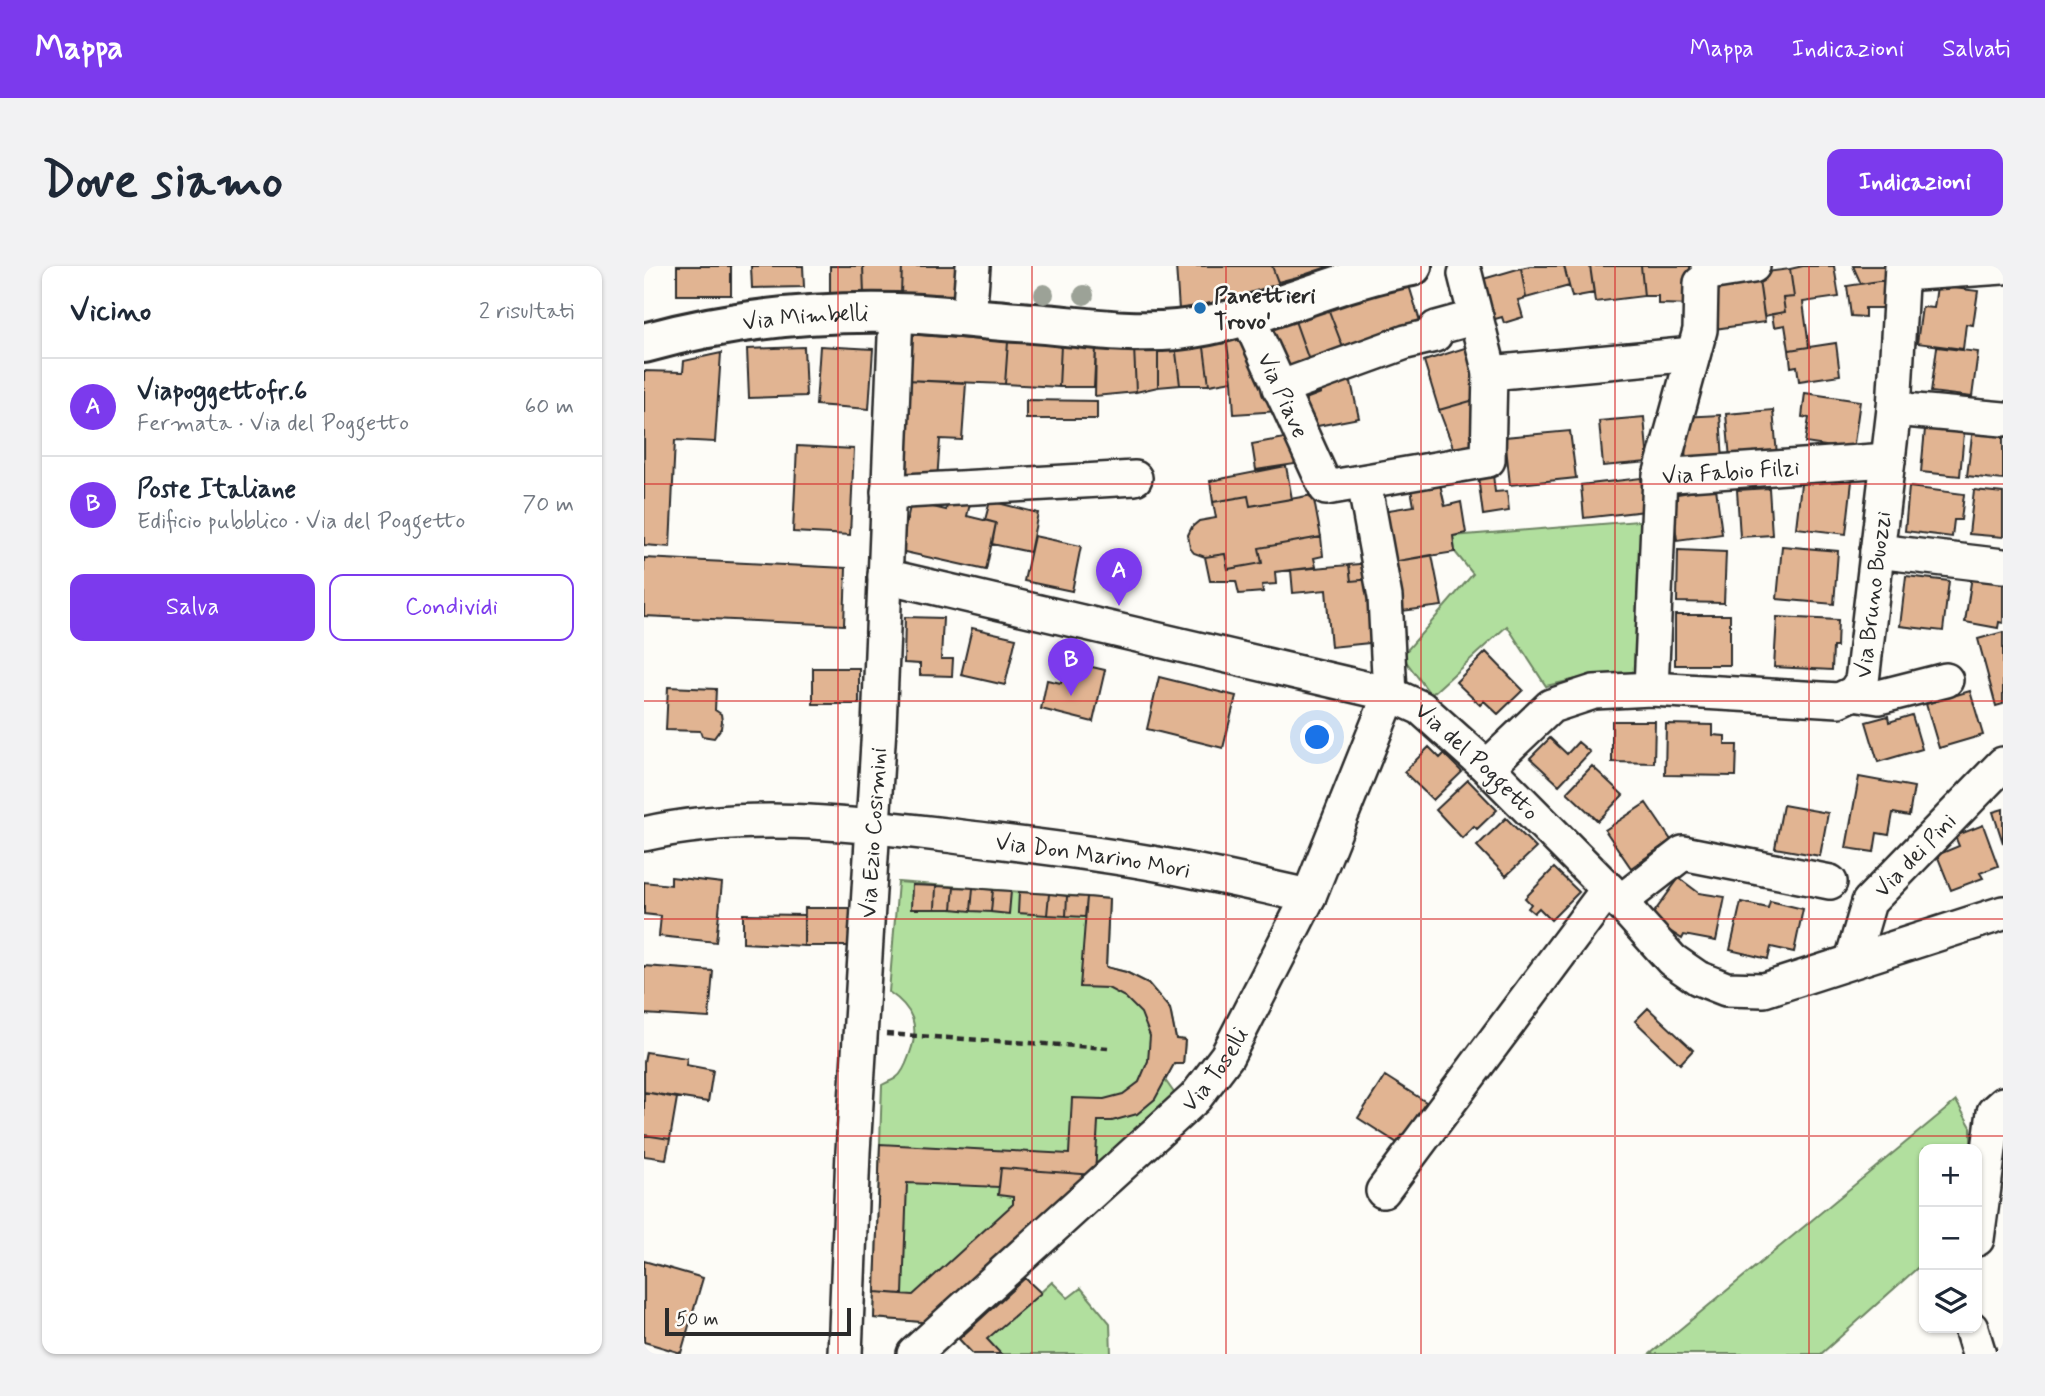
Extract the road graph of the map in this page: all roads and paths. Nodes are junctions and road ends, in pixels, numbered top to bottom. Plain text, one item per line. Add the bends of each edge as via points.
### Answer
1 (973, 266) edge
2 (1412, 266) edge
3 (1753, 266) edge
4 (2003, 267) edge
5 (1902, 270) edge
6 (1465, 274) dead end
7 (1705, 274) edge
8 (895, 313) junction
9 (1247, 315) junction
10 (1476, 317) junction
11 (969, 318) junction
12 (644, 343) edge
13 (1693, 354) junction
14 (1490, 373) junction
15 (1279, 388) junction
16 (1894, 409) junction
17 (2003, 419) edge
18 (1888, 460) junction
19 (1660, 476) junction
20 (1135, 478) dead end
21 (1364, 482) junction
22 (888, 492) junction
23 (1877, 551) junction
24 (2003, 566) edge
25 (885, 576) junction
26 (1946, 680) dead end
27 (1651, 689) junction
28 (1854, 693) junction
29 (1390, 694) junction
30 (2003, 764) edge
31 (1488, 767) junction
32 (874, 826) junction
33 (644, 834) edge
34 (1830, 882) dead end
35 (1614, 895) junction
36 (1308, 897) junction
37 (2003, 913) edge
38 (1852, 960) junction
39 (881, 1033) dead end
40 (1108, 1048) dead end
41 (2003, 1104) edge
42 (1383, 1191) dead end
43 (1981, 1207) edge
44 (1973, 1333) edge
45 (845, 1354) edge
46 (914, 1354) edge
47 (1979, 1354) edge

1 - 11 street
2 - 9 main road, Via Mimbelli
3 - 7 street
4 - 5 street
5 - 16 street, Via Bruno Buozzi
6 - 10 street
7 - 13 street
8 - 11 main road, Via Mimbelli
8 - 12 main road, Via Mimbelli via 763,318
8 - 22 street, Via Ezio Cosimini
9 - 11 main road, Via Mimbelli via 1161,330
9 - 15 street, Via Piave
10 - 14 street
10 - 15 street
13 - 14 street
13 - 19 street
14 - 21 street via 1488,460
15 - 21 street, Via Piave via 1326,488
16 - 17 street
16 - 18 street, Via Bruno Buozzi
18 - 19 street, Via Fabio Filzi
18 - 23 street, Via Bruno Buozzi
19 - 27 street, Via Fabio Filzi
20 - 22 street
21 - 29 street via 1385,597
22 - 25 street, Via Ezio Cosimini
23 - 24 street
23 - 28 street, Via Bruno Buozzi via 1862,681
25 - 29 street, Via del Poggetto
25 - 32 street, Via Ezio Cosimini
26 - 28 street via 1879,697
27 - 28 street, Via Bruno Buozzi via 1839,700
27 - 31 street, Via Bruno Buozzi via 1594,692 1551,706
29 - 31 street, Via del Poggetto via 1421,708
29 - 36 street, Via Toselli
30 - 38 street, Via dei Pini via 1869,902
31 - 35 street, Via del Poggetto
32 - 33 street, Via Don Marino Mori via 749,821 677,826
32 - 36 street, Via Don Marino Mori via 1087,852
32 - 45 street, Via Ezio Cosimini
34 - 35 street via 1683,853
35 - 38 street, Via del Poggetto via 1672,960 1698,978 1726,989 1764,990
35 - 42 street
36 - 46 street, Via Toselli via 1227,1056 1195,1098
37 - 38 street, Via del Poggetto
39 - 40 path
41 - 43 street via 1994,1112
44 - 47 street

